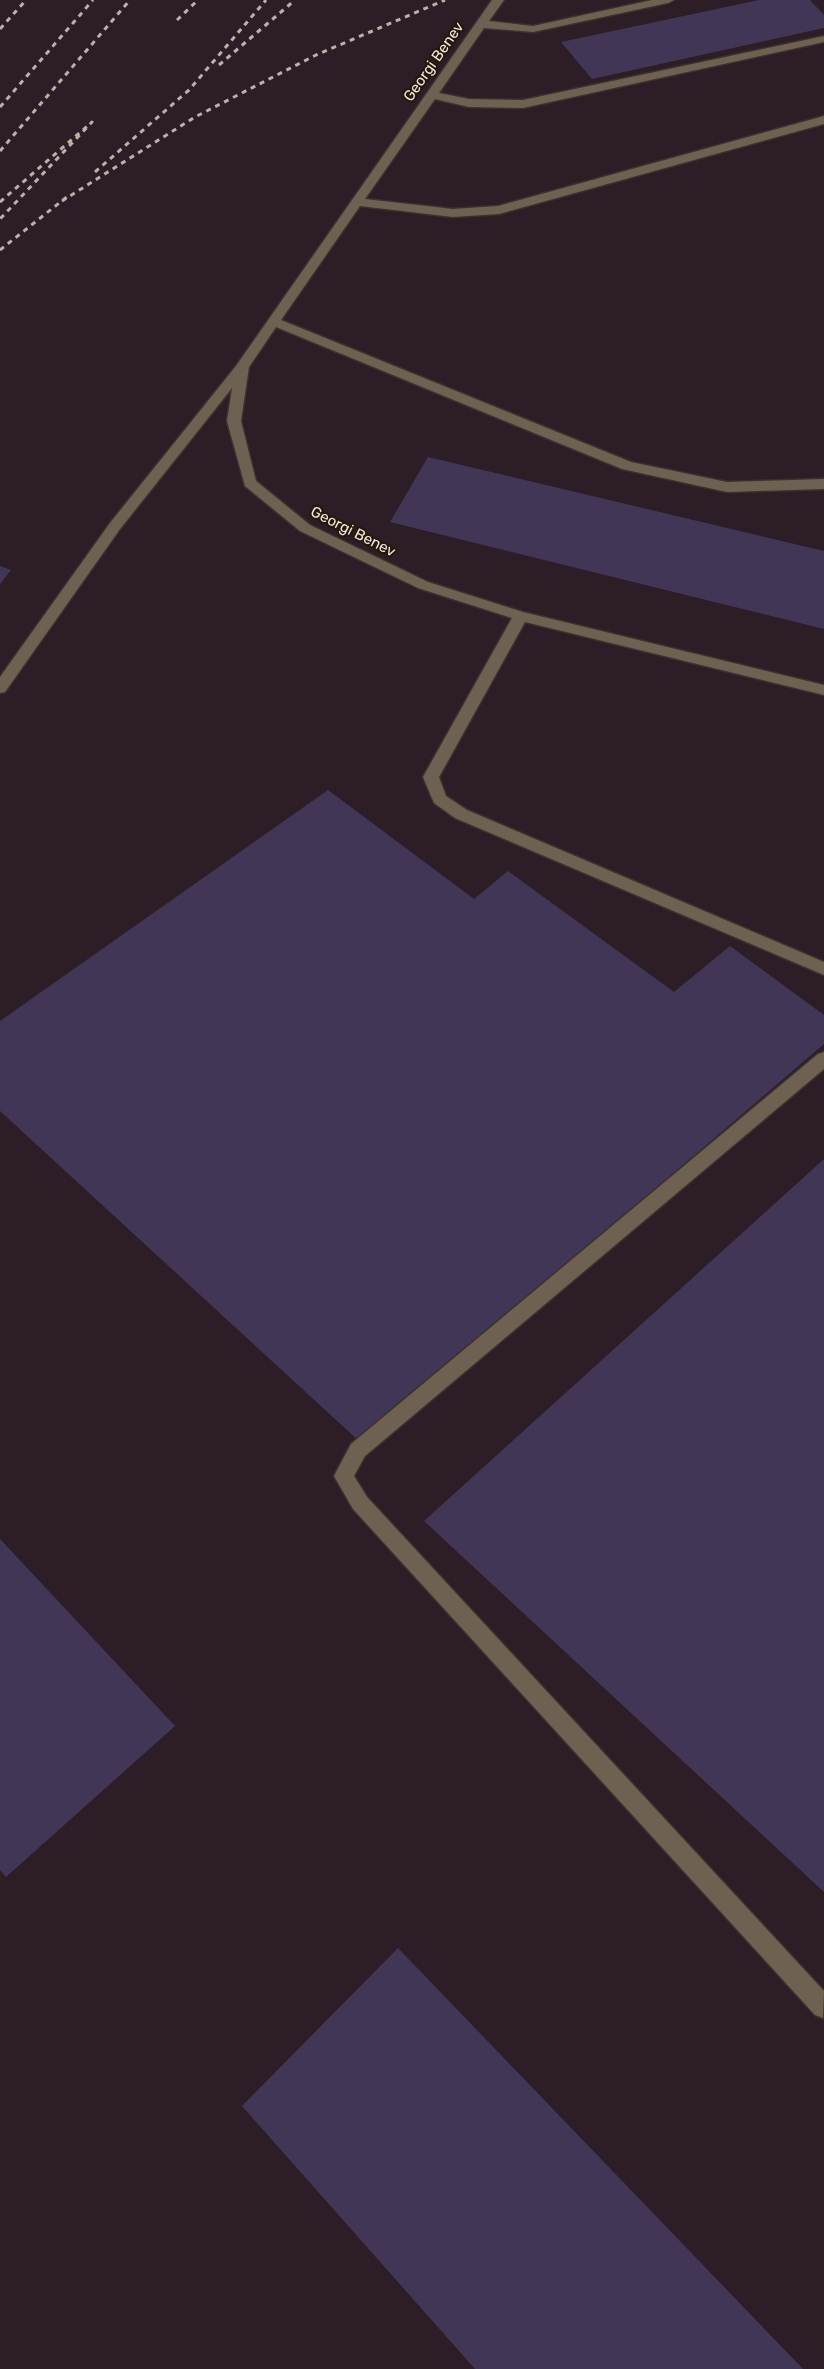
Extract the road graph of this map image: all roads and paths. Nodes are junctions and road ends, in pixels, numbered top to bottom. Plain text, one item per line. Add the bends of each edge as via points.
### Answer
1 (498, 0) edge
2 (668, 0) edge
3 (481, 24) junction
4 (824, 39) edge
5 (431, 95) junction
6 (824, 120) edge
7 (356, 202) junction
8 (272, 321) junction
9 (242, 368) junction
10 (824, 484) edge
11 (521, 615) junction
12 (0, 688) edge
13 (824, 690) edge
14 (824, 969) edge
15 (824, 1059) edge
16 (823, 2007) edge

1 - 3 street, Georgi Benev
2 - 3 street via 533,29
3 - 5 street, Georgi Benev
4 - 5 street via 523,104 469,103
5 - 7 street, Georgi Benev
6 - 7 street via 499,210 453,213
7 - 8 street, Georgi Benev
8 - 9 street, Georgi Benev
8 - 10 street via 627,466 727,487
9 - 11 street, Georgi Benev via 234,421 250,483 304,528 423,585
9 - 12 street via 116,526
11 - 13 street, Georgi Benev
11 - 14 street via 431,777 440,799 461,814
15 - 16 street via 358,1450 344,1476 360,1503

